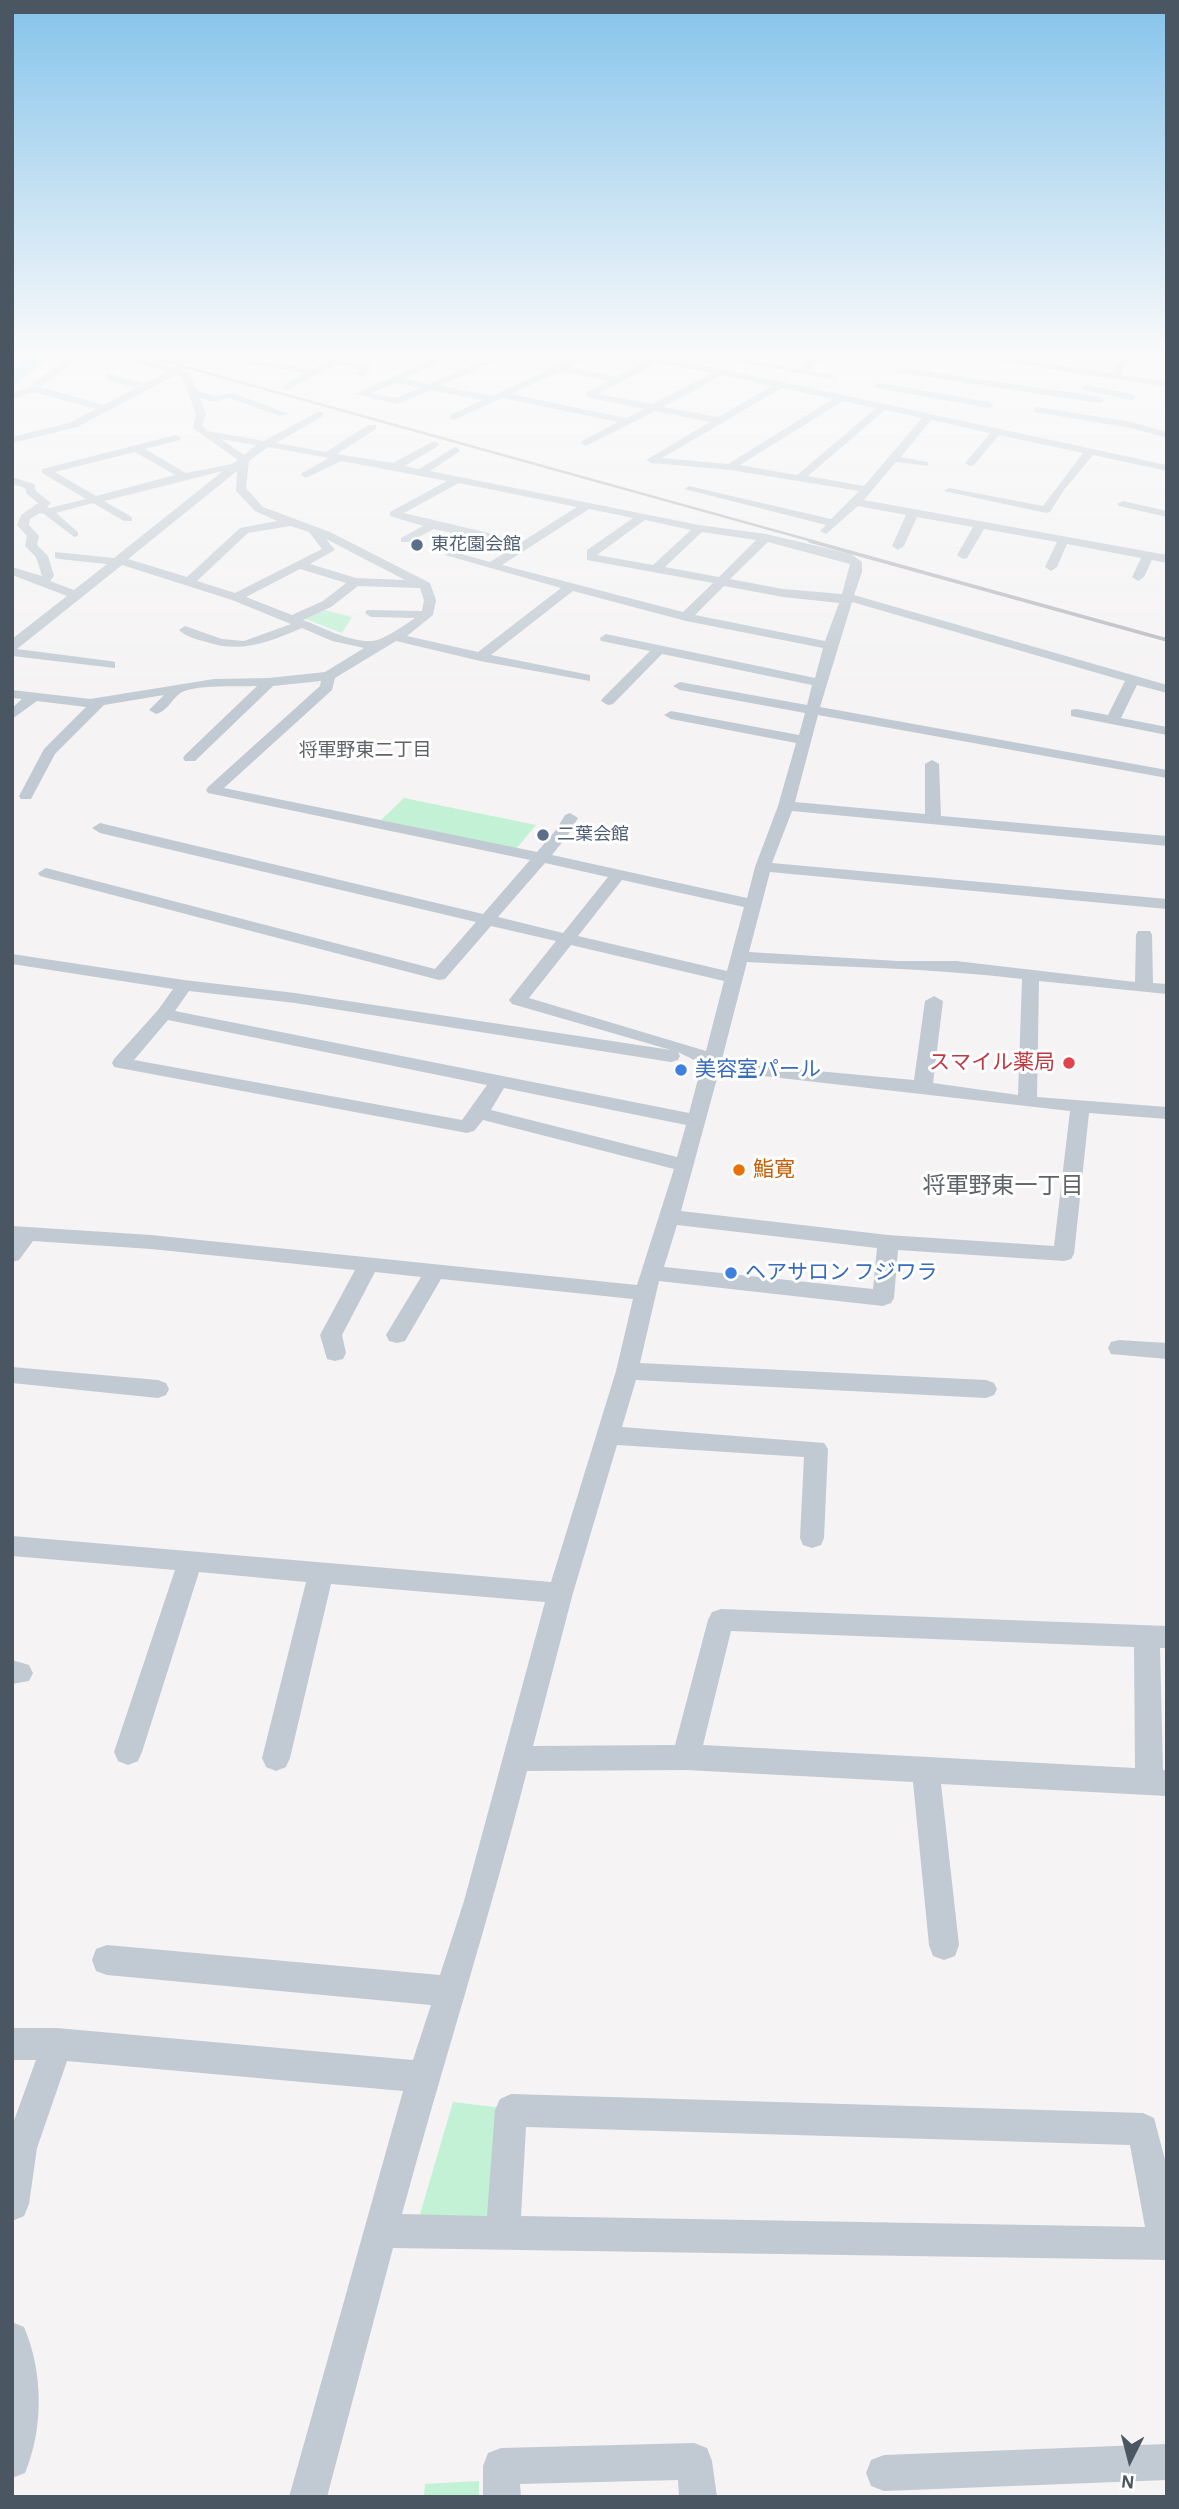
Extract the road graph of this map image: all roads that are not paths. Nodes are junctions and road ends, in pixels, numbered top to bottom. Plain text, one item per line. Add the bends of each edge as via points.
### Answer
1 (50, 473) edge
2 (179, 473) edge
3 (196, 473) edge
4 (228, 473) edge
5 (240, 473) edge
6 (309, 473) edge
7 (426, 473) edge
8 (764, 473) edge
9 (804, 473) edge
10 (878, 473) edge
11 (1072, 473) edge
12 (306, 475) dead end
13 (184, 476) junction
14 (797, 479) junction
15 (12, 480) edge
16 (457, 480) junction
17 (689, 489) dead end
18 (865, 489) junction
19 (949, 491) dead end
20 (95, 499) junction
21 (856, 502) junction
22 (1123, 504) dead end
23 (585, 507) junction
24 (44, 510) junction
25 (914, 512) junction
26 (1167, 514) edge
27 (642, 517) junction
28 (128, 519) dead end
29 (293, 522) junction
30 (433, 525) junction
31 (980, 525) junction
32 (699, 528) junction
33 (313, 529) junction
34 (74, 534) dead end
35 (766, 537) junction
36 (405, 540) dead end
37 (1063, 541) junction
38 (523, 545) junction
39 (898, 546) dead end
40 (59, 555) dead end
41 (451, 555) dead end
42 (963, 555) dead end
43 (1148, 556) junction
44 (1167, 559) edge
45 (119, 561) junction
46 (302, 566) junction
47 (492, 566) junction
48 (1051, 567) dead end
49 (656, 569) junction
50 (13, 572) edge
51 (1138, 578) dead end
52 (189, 582) junction
53 (355, 582) junction
54 (722, 582) junction
55 (43, 583) junction
56 (422, 584) junction
57 (570, 587) junction
58 (76, 595) junction
59 (236, 597) junction
60 (846, 598) junction
61 (371, 613) dead end
62 (427, 615) junction
63 (686, 617) junction
64 (297, 622) junction
65 (185, 630) dead end
66 (392, 636) junction
67 (607, 638) dead end
68 (12, 646) edge
69 (375, 646) junction
70 (830, 646) junction
71 (659, 649) junction
72 (12, 652) edge
73 (480, 657) junction
74 (110, 666) dead end
75 (328, 676) junction
76 (585, 678) dead end
77 (1133, 679) junction
78 (269, 682) junction
79 (820, 683) junction
80 (680, 686) dead end
81 (179, 688) junction
82 (1167, 689) edge
83 (12, 694) edge
84 (33, 697) junction
85 (100, 701) junction
86 (608, 701) dead end
87 (156, 710) dead end
88 (812, 711) junction
89 (1076, 713) dead end
90 (12, 715) edge
91 (671, 715) dead end
92 (1114, 720) junction
93 (1167, 731) edge
94 (804, 740) junction
95 (190, 758) dead end
96 (932, 764) dead end
97 (1167, 774) edge
98 (26, 796) dead end
99 (786, 806) junction
100 (570, 818) dead end
101 (933, 820) junction
102 (100, 828) dead end
103 (1167, 841) edge
104 (540, 857) junction
105 (763, 867) junction
106 (46, 873) dead end
107 (618, 875) junction
108 (752, 904) junction
109 (1167, 904) edge
110 (487, 919) junction
111 (1144, 935) dead end
112 (567, 939) junction
113 (12, 959) edge
114 (736, 967) junction
115 (1031, 974) junction
116 (184, 985) junction
117 (1144, 988) junction
118 (1167, 989) edge
119 (934, 1001) dead end
120 (164, 1014) junction
121 (712, 1061) junction
122 (499, 1082) junction
123 (923, 1087) junction
124 (1027, 1102) junction
125 (1080, 1107) junction
126 (479, 1113) junction
127 (1167, 1113) edge
128 (697, 1121) junction
129 (685, 1165) junction
130 (668, 1217) junction
131 (19, 1235) edge
132 (888, 1242) junction
133 (12, 1255) edge
134 (368, 1265) junction
135 (435, 1272) junction
136 (648, 1283) junction
137 (397, 1335) dead end
138 (1119, 1348) dead end
139 (1167, 1351) edge
140 (335, 1353) dead end
141 (627, 1371) junction
142 (12, 1375) edge
143 (158, 1389) dead end
144 (985, 1389) dead end
145 (608, 1435) junction
146 (812, 1538) dead end
147 (12, 1546) edge
148 (191, 1560) junction
149 (321, 1572) junction
150 (560, 1593) junction
151 (1157, 1636) edge
152 (128, 1752) dead end
153 (687, 1757) junction
154 (276, 1758) dead end
155 (518, 1759) junction
156 (926, 1770) junction
157 (1158, 1783) edge
158 (944, 1945) dead end
159 (107, 1960) dead end
160 (450, 1991) junction
161 (12, 2043) edge
162 (57, 2044) junction
163 (424, 2077) junction
164 (12, 2204) edge
165 (382, 2231) junction
166 (503, 2234) junction
167 (12, 2339) edge
168 (12, 2460) edge
169 (1167, 2462) edge
170 (884, 2473) dead end
171 (308, 2497) edge
172 (502, 2497) edge
173 (698, 2497) edge

1 - 20 street
2 - 13 street
3 - 13 street
4 - 45 street
5 - 29 street via 240,489 259,509
6 - 12 street
7 - 16 street
8 - 14 street
9 - 14 street
10 - 18 street
11 - 19 street via 1045,510
13 - 20 street
14 - 18 street
15 - 24 street via 30,486 45,503
16 - 23 street
16 - 30 street via 394,514
17 - 21 street via 829,527
18 - 21 street
20 - 24 street
20 - 28 street
21 - 25 street
22 - 26 street
23 - 27 street
23 - 38 street
24 - 34 street
24 - 55 street via 25,517 23,525 33,536 31,546 42,556 48,576
25 - 31 street
25 - 39 street
27 - 32 street
27 - 49 street via 591,557
29 - 33 street
29 - 52 street via 244,530
30 - 36 street
30 - 38 street
31 - 37 street
31 - 42 street
32 - 35 street
32 - 49 street
33 - 46 street via 329,550
33 - 56 street
35 - 54 street
35 - 60 street via 856,562
37 - 43 street
37 - 48 street
38 - 47 street
40 - 45 street
41 - 47 street
43 - 44 street
43 - 51 street
45 - 52 street
45 - 58 street
46 - 53 street
46 - 59 street
47 - 57 street
49 - 54 street
50 - 55 street
52 - 59 street
53 - 56 street
53 - 64 street
54 - 60 street
54 - 63 street
55 - 58 street
56 - 62 street via 430,600
57 - 63 street
57 - 73 street
58 - 68 street
59 - 64 street
60 - 70 street
60 - 77 street
61 - 62 street
62 - 66 street
63 - 70 street
64 - 65 street via 250,646 219,644
64 - 69 street via 337,638
66 - 69 street
66 - 73 street
67 - 71 street
69 - 75 street
70 - 79 street
71 - 79 street
71 - 86 street
72 - 74 street
73 - 76 street
75 - 78 street
75 - 104 street via 327,687 213,790
77 - 82 street
77 - 92 street
78 - 81 street
78 - 95 street
79 - 88 street
80 - 88 street
81 - 85 street
81 - 87 street
83 - 84 street
84 - 85 street
84 - 90 street
85 - 98 street via 49,752
88 - 94 street
88 - 97 street
89 - 92 street
91 - 94 street
92 - 93 street
94 - 99 street
96 - 101 street
99 - 101 street
99 - 105 street
100 - 104 street
101 - 103 street
102 - 110 street
104 - 107 street
104 - 110 street
105 - 108 street
105 - 109 street
106 - 110 street via 439,975
107 - 108 street
107 - 112 street
108 - 114 street
110 - 112 street
111 - 117 street
112 - 114 street
112 - 121 street via 519,1000 686,1049
113 - 116 street
114 - 115 street via 956,966
114 - 121 street
115 - 117 street
115 - 124 street
116 - 120 street
116 - 121 street
117 - 118 street
119 - 123 street
120 - 122 street
120 - 126 street via 121,1063 467,1128
121 - 123 street via 727,1068
121 - 128 street
122 - 126 street
122 - 128 street
123 - 124 street
124 - 125 street
125 - 127 street
125 - 132 street via 1064,1254
126 - 129 street
128 - 129 street
129 - 130 street
130 - 132 street
130 - 136 street
131 - 133 street
131 - 134 street via 151,1242
132 - 136 street via 883,1298
134 - 135 street
134 - 140 street via 331,1335
135 - 136 street
135 - 137 street
136 - 141 street
138 - 139 street
141 - 144 street
141 - 145 street
142 - 143 street
145 - 146 street via 816,1449
145 - 150 street
147 - 148 street
148 - 149 street
148 - 152 street
149 - 150 street
149 - 154 street
150 - 155 street
151 - 153 street via 721,1620
151 - 157 street
153 - 155 street
153 - 156 street
155 - 160 street
156 - 157 street
156 - 158 street
159 - 160 street
160 - 163 street
161 - 162 street
162 - 163 street
162 - 164 street via 21,2148
163 - 165 street
165 - 166 street
165 - 171 street
166 - 166 street via 1151,2244 1165,2244 1143,2129 510,2109
167 - 168 street via 22,2392
169 - 170 street
172 - 173 street via 501,2466 694,2461

